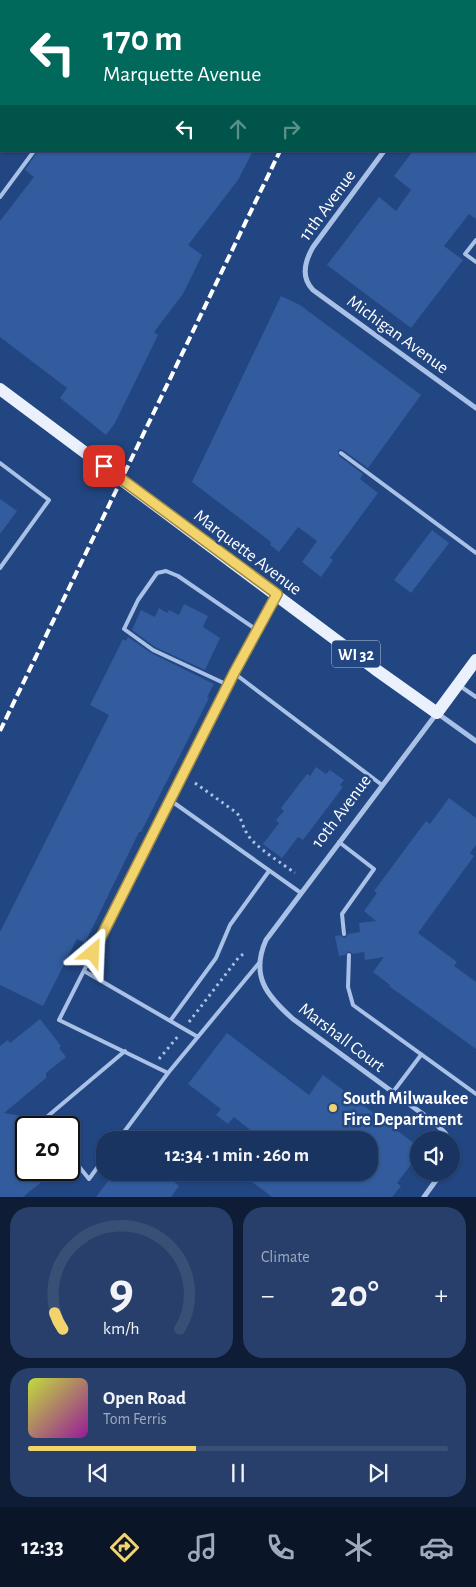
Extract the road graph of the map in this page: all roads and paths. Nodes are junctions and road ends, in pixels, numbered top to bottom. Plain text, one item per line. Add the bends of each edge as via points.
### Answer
1 (33, 152) edge
2 (383, 152) edge
3 (0, 197) edge
4 (476, 240) edge
5 (476, 262) edge
6 (306, 280) joint
7 (0, 389) edge
8 (476, 408) edge
9 (341, 453) dead end
10 (0, 463) edge
11 (476, 553) edge
12 (0, 568) edge
13 (277, 594) junction
14 (257, 630) junction
15 (476, 660) edge
16 (234, 673) junction
17 (228, 685) junction
18 (458, 685) junction
19 (476, 697) edge
20 (436, 713) junction
21 (476, 741) edge
22 (195, 783) dead end
23 (382, 785) junction
24 (170, 800) junction
25 (339, 842) junction
26 (269, 870) junction
27 (295, 872) dead end
28 (301, 893) junction
29 (344, 934) dead end
30 (245, 953) dead end
31 (349, 955) dead end
32 (260, 963) junction
33 (84, 971) junction
34 (266, 992) joint
35 (190, 1020) dead end
36 (170, 1021) junction
37 (178, 1036) dead end
38 (198, 1037) junction
39 (125, 1051) junction
40 (421, 1055) junction
41 (162, 1056) dead end
42 (168, 1073) junction
43 (394, 1092) junction
44 (476, 1094) edge
45 (48, 1116) edge
46 (125, 1131) edge
47 (442, 1131) edge
48 (80, 1168) edge
49 (96, 1170) edge
50 (436, 1181) edge
51 (424, 1197) edge

1 - 3 lane
2 - 6 street, 11th Avenue via 312,246 305,263
4 - 5 lane via 465,254
6 - 8 street, Michigan Avenue via 313,290
7 - 13 main road, Marquette Avenue / WI 32
9 - 11 lane
10 - 12 lane via 49,500
13 - 14 lane
13 - 20 main road, Marquette Avenue / WI 32
14 - 16 lane
14 - 17 lane via 166,571 157,573 138,600 124,629 153,650
15 - 18 main road, 10th Avenue
16 - 17 lane
16 - 23 lane
17 - 24 lane
18 - 19 lane
18 - 20 main road, 10th Avenue
20 - 21 street, Marquette Avenue
20 - 23 street, 10th Avenue
22 - 27 path via 237,814 254,842
23 - 25 street, 10th Avenue
24 - 26 lane
24 - 33 lane
25 - 28 street, 10th Avenue
25 - 29 lane via 374,869 342,914
26 - 28 lane
26 - 36 lane via 230,925 216,958
28 - 32 street, 10th Avenue via 266,940
30 - 35 path
31 - 40 lane via 348,987 353,1005
32 - 34 street, 10th Avenue via 260,976
32 - 38 lane
33 - 36 lane
33 - 39 lane via 59,1020
34 - 43 street, Marshall Court via 293,1018
36 - 38 lane
37 - 41 path
38 - 42 lane
39 - 42 lane
39 - 45 lane
40 - 43 lane
40 - 44 lane
42 - 46 lane
43 - 47 street, Marshall Court
48 - 49 lane via 89,1179
50 - 51 street

